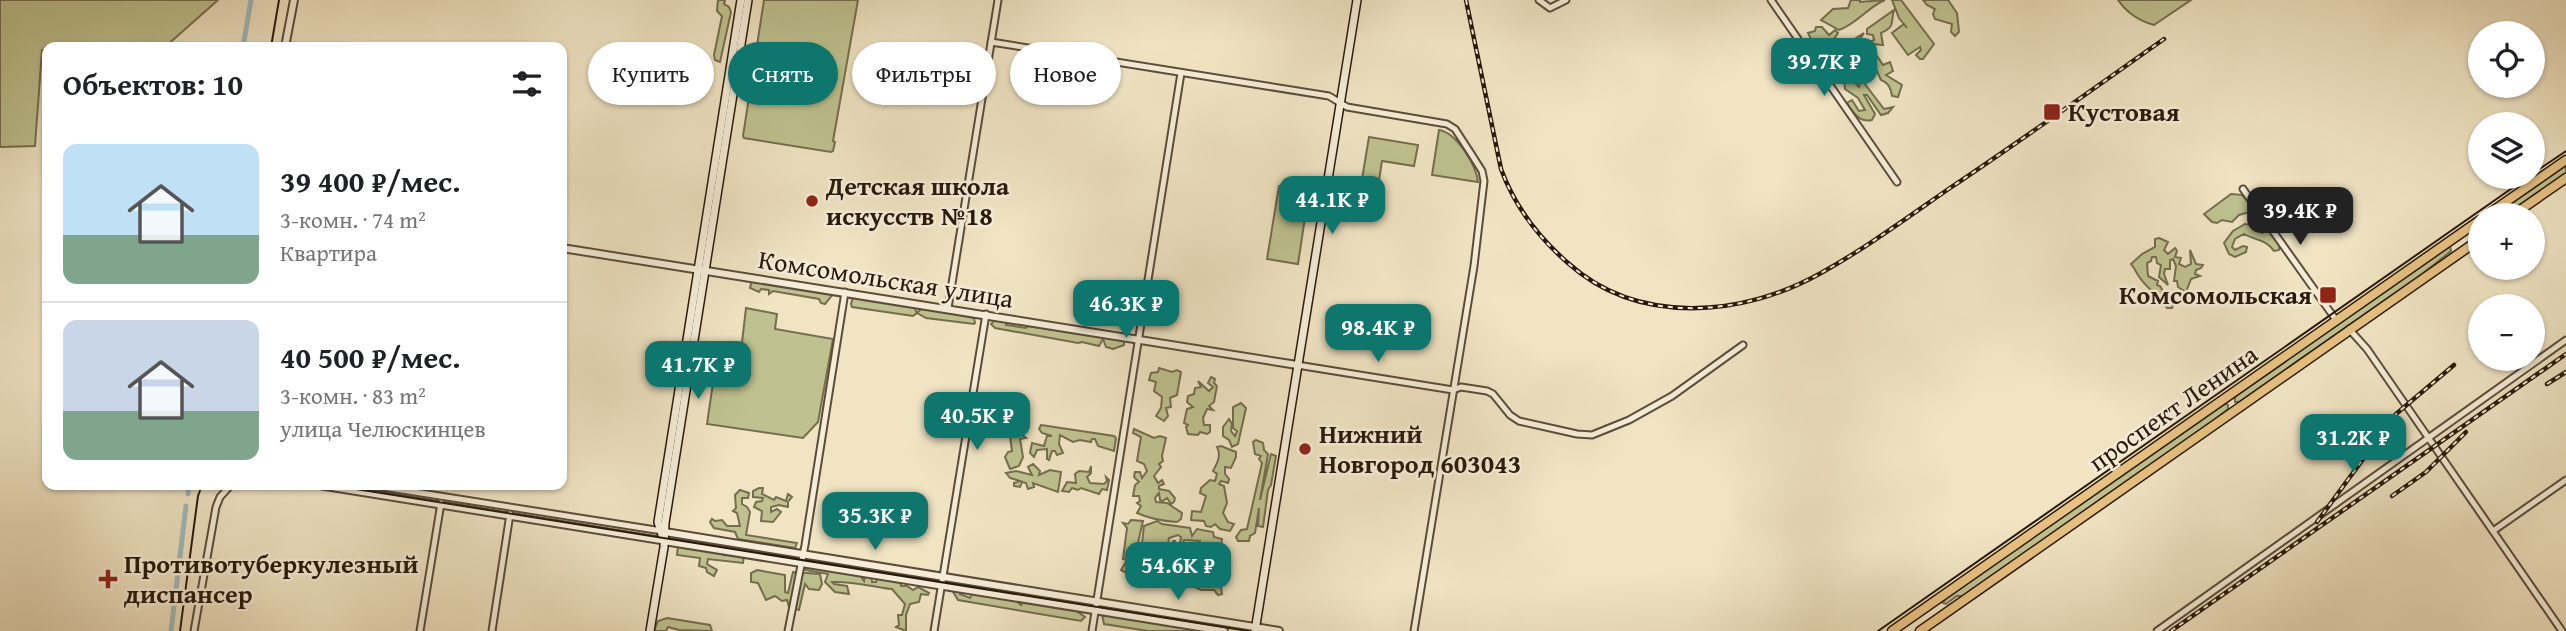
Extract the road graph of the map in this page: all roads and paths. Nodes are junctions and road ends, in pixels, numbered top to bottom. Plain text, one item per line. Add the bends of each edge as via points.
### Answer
1 (294, 0) edge
2 (741, 0) edge
3 (748, 0) edge
4 (998, 0) edge
5 (1357, 0) edge
6 (1539, 0) edge
7 (1566, 0) edge
8 (1771, 0) edge
9 (286, 42) edge
10 (991, 42) edge
11 (996, 43) edge
12 (1181, 73) junction
13 (1339, 102) junction
14 (981, 105) edge
15 (2566, 160) edge
16 (2566, 178) edge
17 (1897, 182) dead end
18 (2243, 188) dead end
19 (2504, 203) edge
20 (2530, 203) edge
21 (2468, 229) edge
22 (2452, 240) junction
23 (2468, 247) edge
24 (567, 249) edge
25 (2459, 253) junction
26 (702, 269) junction
27 (845, 292) junction
28 (948, 308) junction
29 (986, 314) junction
30 (2336, 320) junction
31 (2349, 329) junction
32 (1139, 340) junction
33 (2566, 340) edge
34 (1744, 345) dead end
35 (1297, 365) junction
36 (1452, 390) junction
37 (2226, 396) junction
38 (2236, 409) junction
39 (2428, 437) junction
40 (2566, 480) edge
41 (226, 490) edge
42 (349, 490) edge
43 (400, 490) edge
44 (442, 497) junction
45 (440, 505) junction
46 (512, 508) junction
47 (510, 516) junction
48 (662, 531) junction
49 (2493, 531) junction
50 (664, 541) junction
51 (802, 554) junction
52 (800, 562) junction
53 (942, 581) junction
54 (1096, 603) junction
55 (1930, 604) junction
56 (1095, 611) junction
57 (1937, 618) junction
58 (1255, 629) edge
59 (194, 631) edge
60 (420, 631) edge
61 (492, 631) edge
62 (650, 631) edge
63 (788, 631) edge
64 (934, 631) edge
65 (1092, 631) edge
66 (1224, 631) edge
67 (1279, 631) edge
68 (1414, 631) edge
69 (1892, 631) edge
70 (1920, 631) edge
71 (2157, 631) edge
72 (2565, 631) edge

1 - 9 street
2 - 26 main road
3 - 26 main road
4 - 10 street
5 - 13 main road
6 - 7 street via 1550,8
8 - 17 street
11 - 12 street
12 - 13 street via 1329,96
12 - 32 street
13 - 35 main road
13 - 36 street via 1455,129 1482,171 1474,267
14 - 28 street
15 - 19 main road
16 - 20 main road
18 - 30 street
21 - 22 main road, проспект Ленина
22 - 25 main road
22 - 30 main road, проспект Ленина
23 - 25 main road, проспект Ленина
24 - 26 street, Комсомольская улица
25 - 31 main road, проспект Ленина
26 - 27 street, Комсомольская улица
26 - 48 main road
27 - 28 street, Комсомольская улица
27 - 51 street
28 - 29 street, Комсомольская улица
29 - 32 street, Комсомольская улица
29 - 53 street
30 - 37 main road, проспект Ленина
31 - 38 main road, проспект Ленина
31 - 39 street
32 - 35 street, Комсомольская улица
32 - 54 street
33 - 39 street
34 - 36 street, Комсомольская улица via 1672,396 1592,435 1519,421 1487,391
35 - 36 street, Комсомольская улица
35 - 58 main road
36 - 68 street
37 - 38 main road
37 - 55 main road, проспект Ленина
38 - 57 main road, проспект Ленина
39 - 49 street
39 - 71 street
40 - 49 street
41 - 59 street via 216,507
42 - 45 street
43 - 44 street
44 - 45 street
44 - 46 street
45 - 47 street
45 - 60 street
46 - 47 street
46 - 48 street
47 - 50 street
47 - 61 street
48 - 50 main road
48 - 51 street
49 - 72 street
50 - 52 street
50 - 62 main road
51 - 52 street
51 - 53 street
52 - 53 street
52 - 63 street
53 - 54 street
53 - 56 street
53 - 64 street
54 - 56 street
54 - 58 street
55 - 57 main road
55 - 69 main road, проспект Ленина
56 - 65 street
56 - 66 street
57 - 70 main road, проспект Ленина
58 - 67 street

